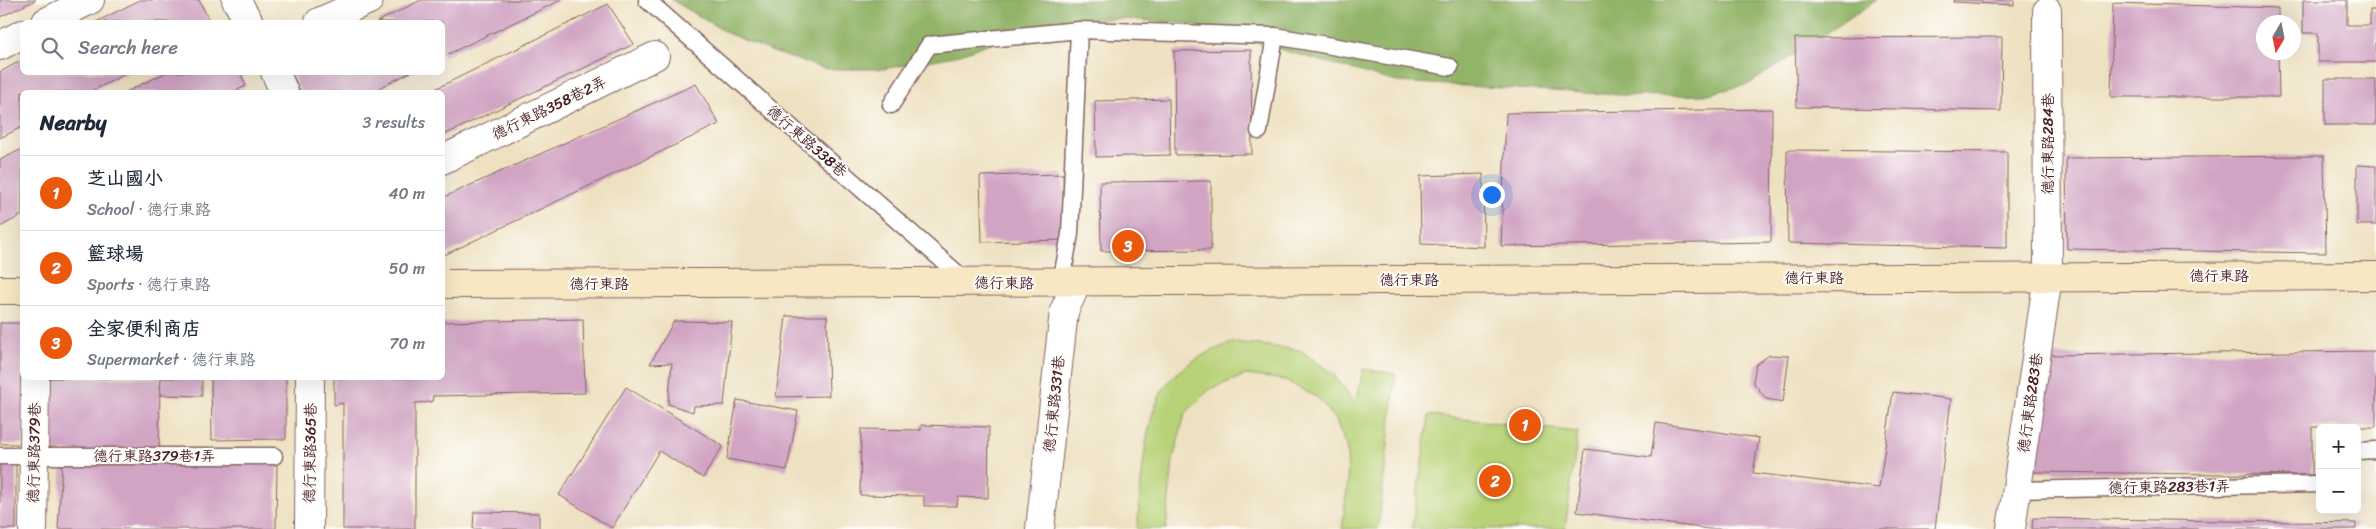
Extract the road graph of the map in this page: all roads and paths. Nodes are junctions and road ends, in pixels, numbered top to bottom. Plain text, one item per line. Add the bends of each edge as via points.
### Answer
1 (90, 0) edge
2 (236, 0) edge
3 (369, 0) edge
4 (647, 0) edge
5 (2047, 11) dead end
6 (50, 20) edge
7 (248, 20) edge
8 (324, 20) edge
9 (1079, 30) junction
10 (20, 35) edge
11 (1276, 36) junction
12 (0, 46) edge
13 (655, 56) dead end
14 (1450, 66) dead end
15 (276, 75) edge
16 (283, 90) edge
17 (891, 105) dead end
18 (1259, 131) dead end
19 (445, 159) edge
20 (2048, 276) junction
21 (2376, 276) edge
22 (967, 282) junction
23 (1069, 283) junction
24 (445, 284) edge
25 (0, 290) edge
26 (20, 290) edge
27 (35, 380) edge
28 (310, 380) edge
29 (2376, 450) edge
30 (2361, 451) edge
31 (0, 456) edge
32 (34, 456) junction
33 (274, 456) dead end
34 (2316, 484) edge
35 (2017, 490) junction
36 (33, 529) edge
37 (309, 529) edge
38 (1040, 529) edge
39 (2011, 529) edge

1 - 6 street
2 - 7 street
3 - 8 street
4 - 22 lane, 德行東路338巷
5 - 20 street, 德行東路284巷
9 - 11 lane
9 - 17 lane via 929,45
9 - 23 lane
10 - 12 street
11 - 14 lane
11 - 18 lane
13 - 19 street, 德行東路358巷2弄
15 - 16 street
20 - 21 street, 德行東路
20 - 23 street, 德行東路
20 - 35 street, 德行東路283巷
22 - 23 street, 德行東路
22 - 24 street, 德行東路
23 - 38 street, 德行東路331巷
25 - 26 street
27 - 32 street, 德行東路379巷
28 - 37 street, 德行東路365巷
29 - 30 lane
31 - 32 lane, 德行東路379巷1弄
32 - 33 lane, 德行東路379巷1弄
32 - 36 street, 德行東路379巷
34 - 35 lane, 德行東路283巷1弄
35 - 39 street, 德行東路283巷

